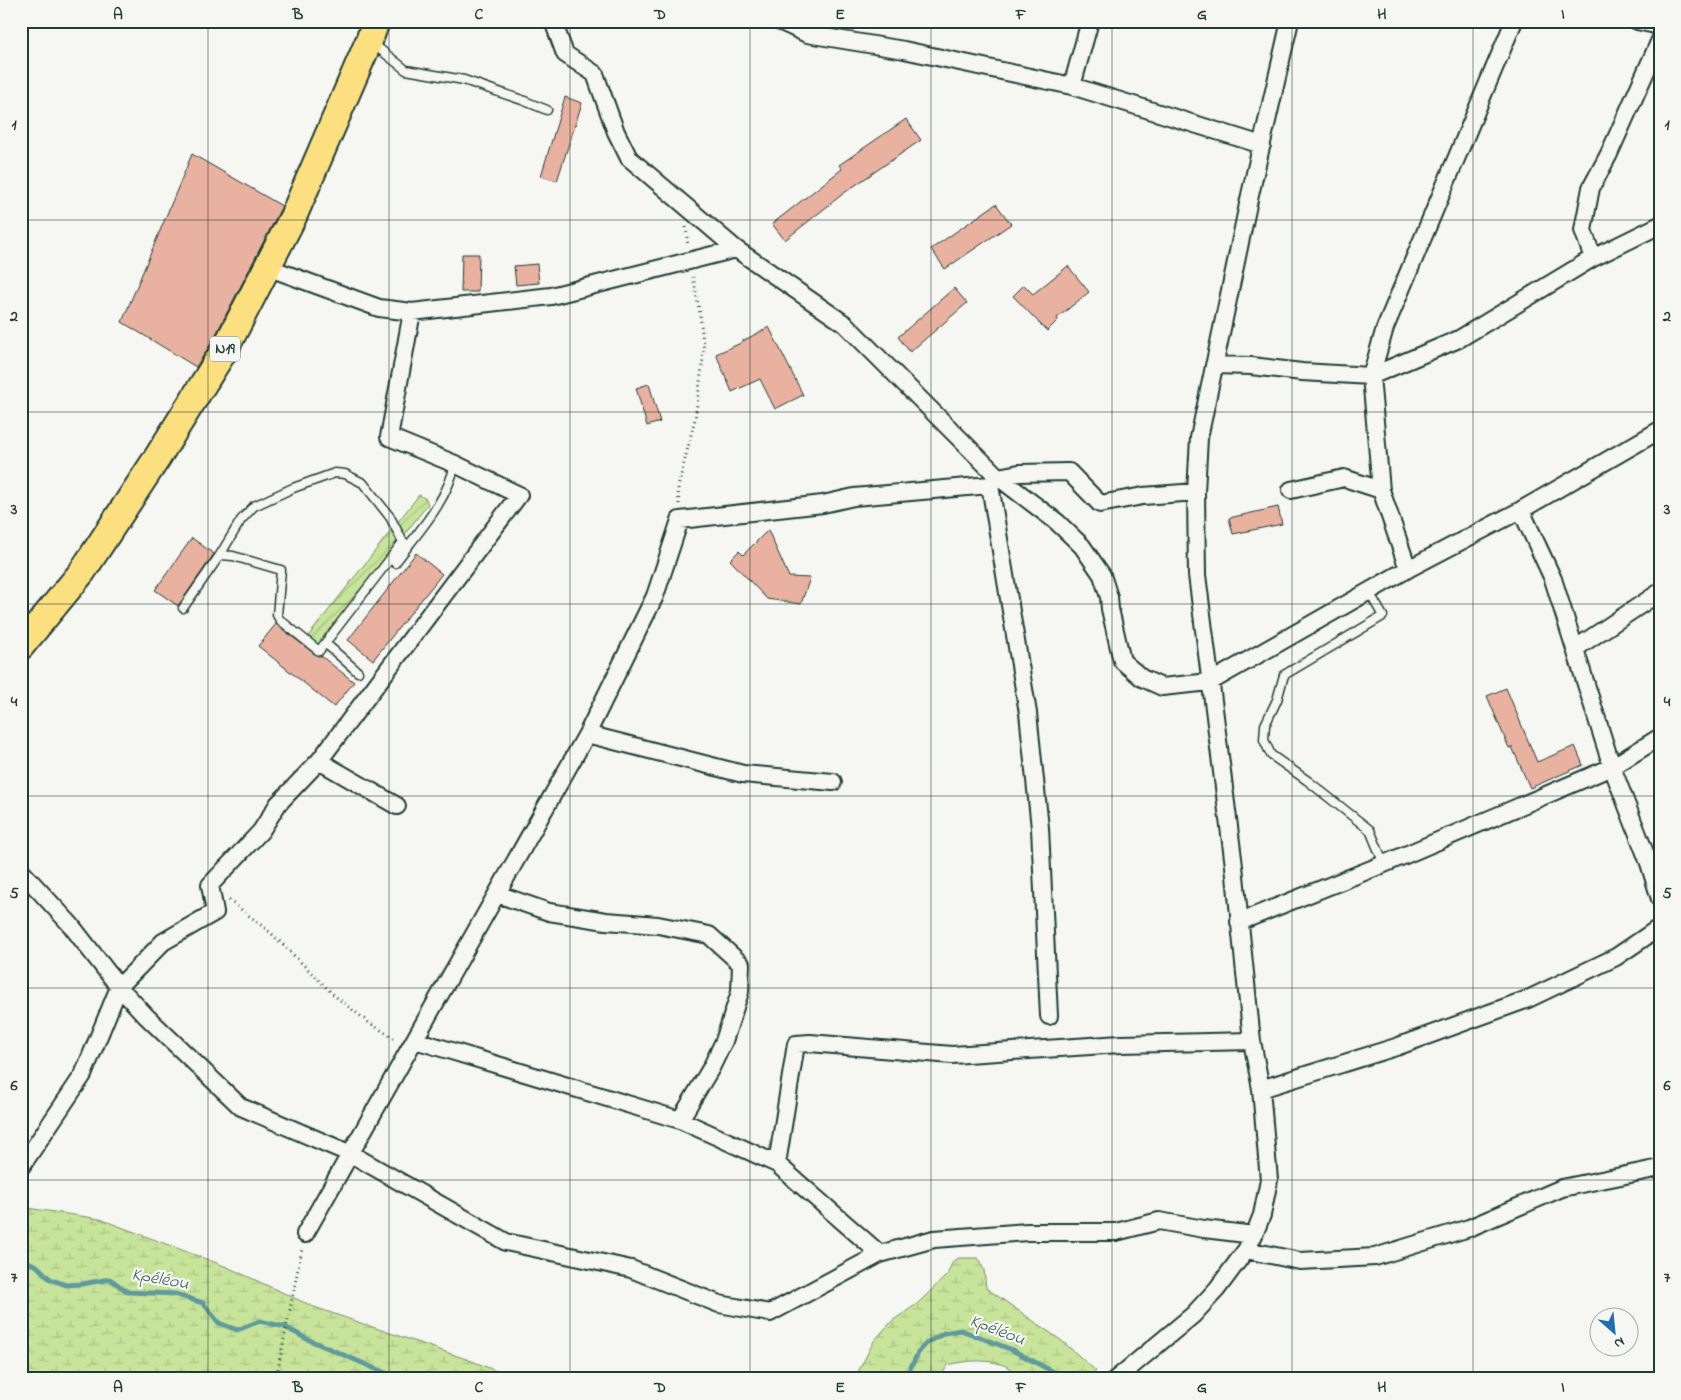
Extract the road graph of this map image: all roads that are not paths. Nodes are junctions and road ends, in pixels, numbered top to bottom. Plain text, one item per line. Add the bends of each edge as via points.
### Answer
1 (553, 21) edge
2 (779, 21) edge
3 (1090, 21) edge
4 (1290, 21) edge
5 (1514, 21) edge
6 (1637, 21) edge
7 (1660, 26) edge
8 (372, 31) edge
9 (1660, 40) edge
10 (1072, 86) junction
11 (547, 110) dead end
12 (1262, 145) junction
13 (1660, 225) edge
14 (736, 249) junction
15 (1593, 258) junction
16 (267, 267) junction
17 (412, 312) junction
18 (1214, 366) junction
19 (1370, 376) junction
20 (1660, 430) edge
21 (455, 464) junction
22 (994, 481) junction
23 (1291, 490) dead end
24 (1381, 490) junction
25 (1196, 492) junction
26 (1522, 510) junction
27 (406, 543) junction
28 (220, 555) junction
29 (395, 563) dead end
30 (1408, 569) junction
31 (1370, 592) junction
32 (1660, 592) edge
33 (183, 608) dead end
34 (325, 643) junction
35 (21, 646) edge
36 (1576, 648) junction
37 (358, 672) dead end
38 (1210, 682) junction
39 (587, 734) junction
40 (1660, 737) edge
41 (319, 761) junction
42 (1612, 767) junction
43 (833, 782) dead end
44 (397, 806) dead end
45 (1384, 864) junction
46 (21, 871) edge
47 (497, 894) junction
48 (1660, 899) edge
49 (1239, 922) junction
50 (1660, 927) edge
51 (119, 987) junction
52 (1049, 1016) dead end
53 (1252, 1040) junction
54 (412, 1044) junction
55 (1261, 1088) junction
56 (680, 1120) junction
57 (351, 1154) junction
58 (777, 1164) junction
59 (21, 1167) edge
60 (1660, 1168) edge
61 (305, 1234) road end
62 (1254, 1235) junction
63 (1246, 1250) junction
64 (880, 1254) junction
65 (1117, 1378) edge

1 - 14 street via 565,54 596,74 616,132 629,158
2 - 10 street via 807,34 904,50
3 - 10 street
4 - 12 street
5 - 19 street via 1385,328
6 - 7 street
8 - 11 lane via 406,70 464,80
8 - 16 main road, N19 via 294,217
9 - 15 street via 1609,154 1590,188 1583,230
10 - 12 street
12 - 18 street
13 - 15 street
14 - 17 street via 551,296
14 - 22 street via 845,324
15 - 19 street via 1459,339
16 - 17 street via 379,308
16 - 35 main road, N19 via 225,349 126,507 82,572
17 - 21 street via 389,437
18 - 19 street
18 - 25 street via 1199,438
19 - 24 street
20 - 26 street
21 - 27 lane via 444,497
21 - 41 street via 519,494
22 - 25 street via 1019,473 1069,472 1100,504 1143,496
22 - 38 street via 1057,522 1082,546 1102,576 1122,661 1132,671 1162,687
22 - 39 street via 680,520 655,596
22 - 52 street via 1028,713 1040,828
23 - 24 street via 1344,478
24 - 30 street
25 - 38 street via 1197,575
26 - 30 street
26 - 36 street via 1553,579
27 - 28 lane via 363,483 346,474 335,473 254,506 241,520
27 - 29 lane
27 - 34 lane
28 - 33 lane
28 - 34 lane via 281,570 276,608 280,620 319,651
30 - 31 street
31 - 38 street
31 - 45 lane via 1383,616 1284,675 1265,725 1264,740 1271,755 1370,830
32 - 36 street
34 - 37 lane
36 - 42 street
38 - 49 street
39 - 43 street via 743,774
39 - 47 street
40 - 42 street
41 - 44 street
41 - 51 street via 278,804 261,831 210,885 215,912 163,942
42 - 45 street
42 - 48 street
45 - 49 street
46 - 51 street via 70,924
47 - 54 street
47 - 56 street via 549,912 658,925 709,935 741,964 740,992 724,1041
49 - 53 street
50 - 55 street via 1616,957 1528,999 1396,1047
51 - 57 street via 241,1107
51 - 59 street via 83,1075
53 - 55 street
53 - 58 street via 1121,1044 952,1055 796,1044
54 - 56 street
54 - 57 street
55 - 62 street via 1269,1180
56 - 58 street
57 - 61 street
57 - 64 street via 506,1242 631,1269 719,1304 770,1313
58 - 64 street
60 - 63 street via 1562,1188 1469,1228 1375,1257 1300,1261
62 - 63 street
62 - 64 street via 1159,1221 1116,1232 1028,1232 934,1239
63 - 65 street via 1193,1315

